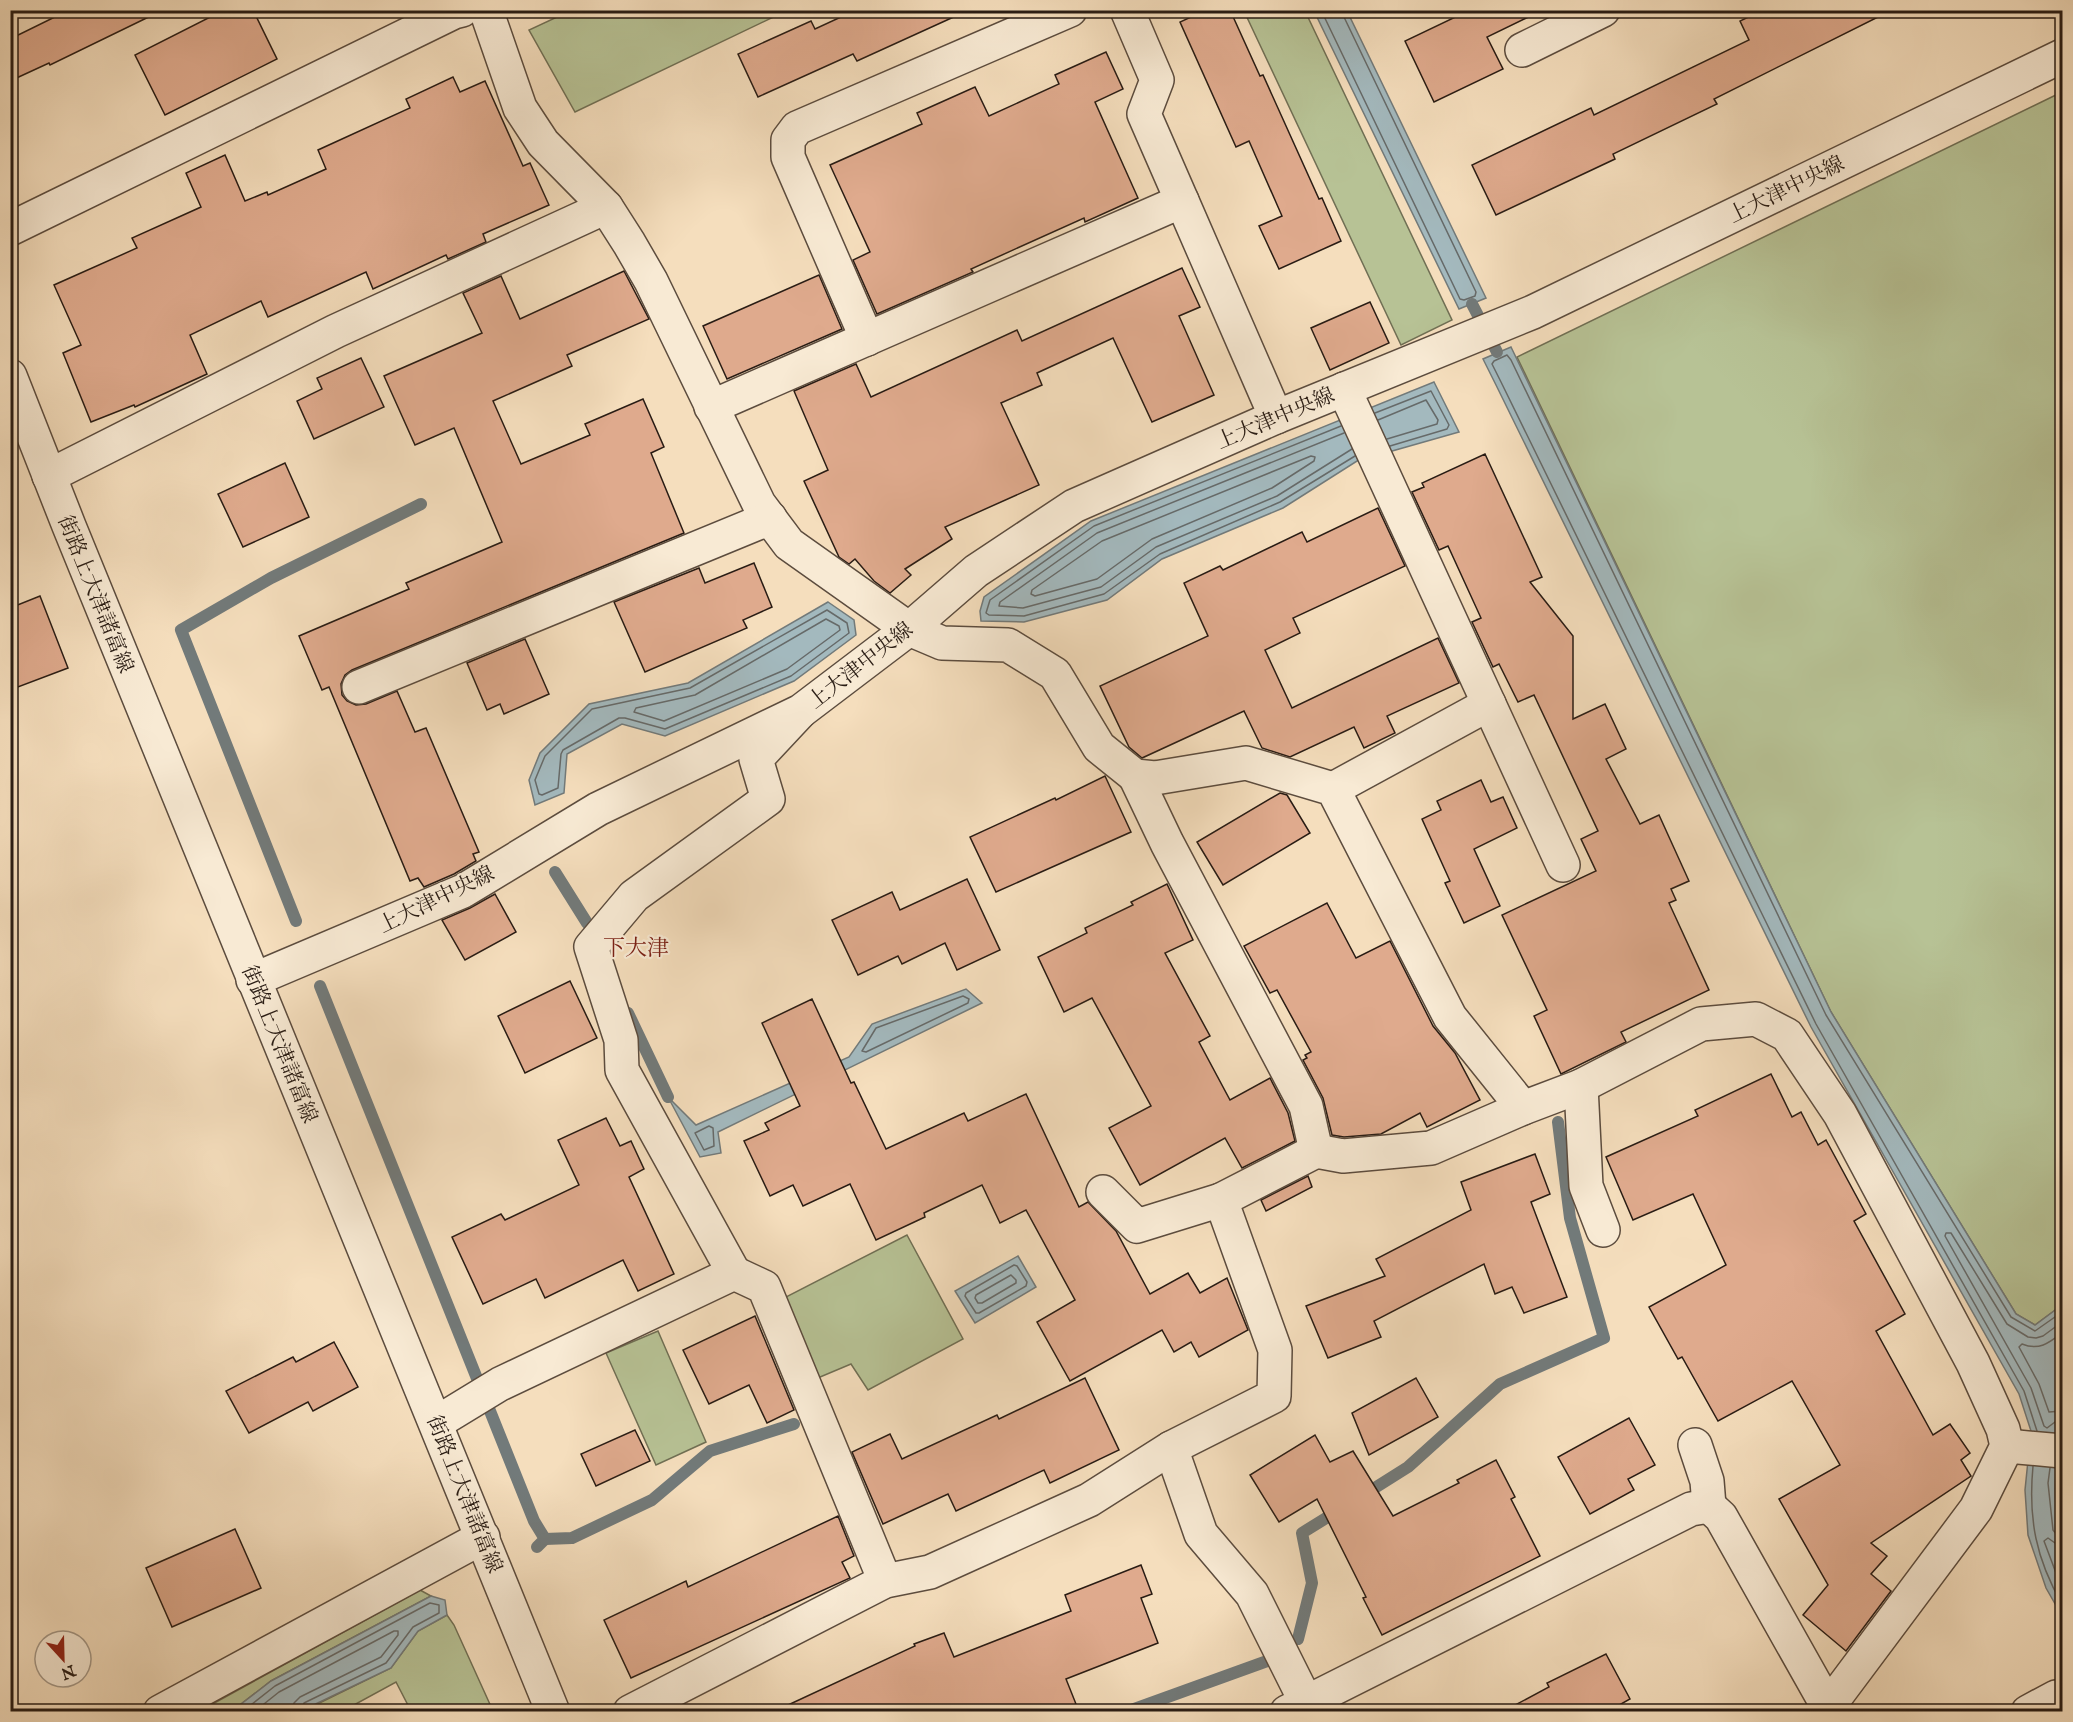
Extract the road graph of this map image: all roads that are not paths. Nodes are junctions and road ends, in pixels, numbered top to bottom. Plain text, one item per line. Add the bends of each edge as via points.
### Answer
1 (462, 10) edge
2 (486, 10) edge
3 (1070, 10) edge
4 (1127, 10) edge
5 (1603, 10) edge
6 (1522, 50) dead end
7 (2062, 56) edge
8 (1182, 201) junction
9 (606, 207) junction
10 (10, 229) edge
11 (867, 339) junction
12 (10, 376) edge
13 (1344, 389) junction
14 (711, 407) junction
15 (1276, 417) junction
16 (19, 424) edge
17 (49, 476) junction
18 (770, 518) junction
19 (909, 629) junction
20 (359, 687) dead end
21 (1489, 704) junction
22 (801, 711) junction
23 (1135, 776) junction
24 (1333, 789) junction
25 (1563, 865) dead end
26 (253, 980) junction
27 (1581, 1086) junction
28 (1523, 1108) junction
29 (1316, 1151) junction
30 (1103, 1191) dead end
31 (1221, 1200) junction
32 (1603, 1230) dead end
33 (734, 1273) junction
34 (436, 1424) junction
35 (1695, 1445) dead end
36 (2007, 1446) junction
37 (1171, 1448) junction
38 (2062, 1451) edge
39 (1709, 1506) junction
40 (483, 1537) junction
41 (885, 1581) junction
42 (1296, 1707) edge
43 (2062, 1708) edge
44 (1829, 1709) edge
45 (160, 1712) edge
46 (553, 1712) edge
47 (630, 1712) edge
48 (2028, 1712) edge

1 - 10 street
2 - 9 street via 520,108 543,143
3 - 11 street via 796,128 788,140 788,157
4 - 8 street via 1157,80 1144,114
5 - 6 street
7 - 13 street, 上大津中央線 via 1543,307
8 - 11 street
8 - 15 street
9 - 14 street via 651,281
9 - 17 street via 336,330
11 - 14 street
12 - 16 street, 街路上大津諸富線
13 - 15 street, 上大津中央線
13 - 21 street
14 - 18 street via 759,504
15 - 19 street, 上大津中央線 via 1074,506 976,571
16 - 17 street, 街路上大津諸富線
17 - 26 street, 街路上大津諸富線
18 - 19 street via 789,544
18 - 20 street
19 - 22 street, 上大津中央線
19 - 23 street via 942,643 1008,645 1055,674 1099,747
21 - 24 street
21 - 25 street
22 - 26 street, 上大津中央線 via 598,810 463,891
22 - 33 street via 756,759 768,799 634,896 591,947 621,1040 622,1070
23 - 24 street via 1155,778 1246,763
23 - 29 street via 1306,1106
24 - 28 street via 1450,1017
26 - 34 street, 街路上大津諸富線
27 - 28 street
27 - 32 street via 1586,1186
27 - 36 street via 1701,1024 1756,1019 1786,1035 1840,1114 1973,1363
28 - 29 street via 1431,1148 1343,1156
29 - 31 street
30 - 31 street via 1137,1226
31 - 37 street via 1275,1350 1274,1396
33 - 34 street via 487,1393
33 - 41 street via 764,1287
34 - 40 street, 街路上大津諸富線
35 - 39 street via 1707,1481
36 - 38 street
36 - 44 street via 1976,1509
37 - 41 street via 1089,1500 930,1572
37 - 42 street via 1201,1534 1252,1594
39 - 42 street via 1691,1509
39 - 44 street via 1721,1517
40 - 45 street
40 - 46 street, 街路上大津諸富線
41 - 47 street
43 - 48 street via 2056,1697

